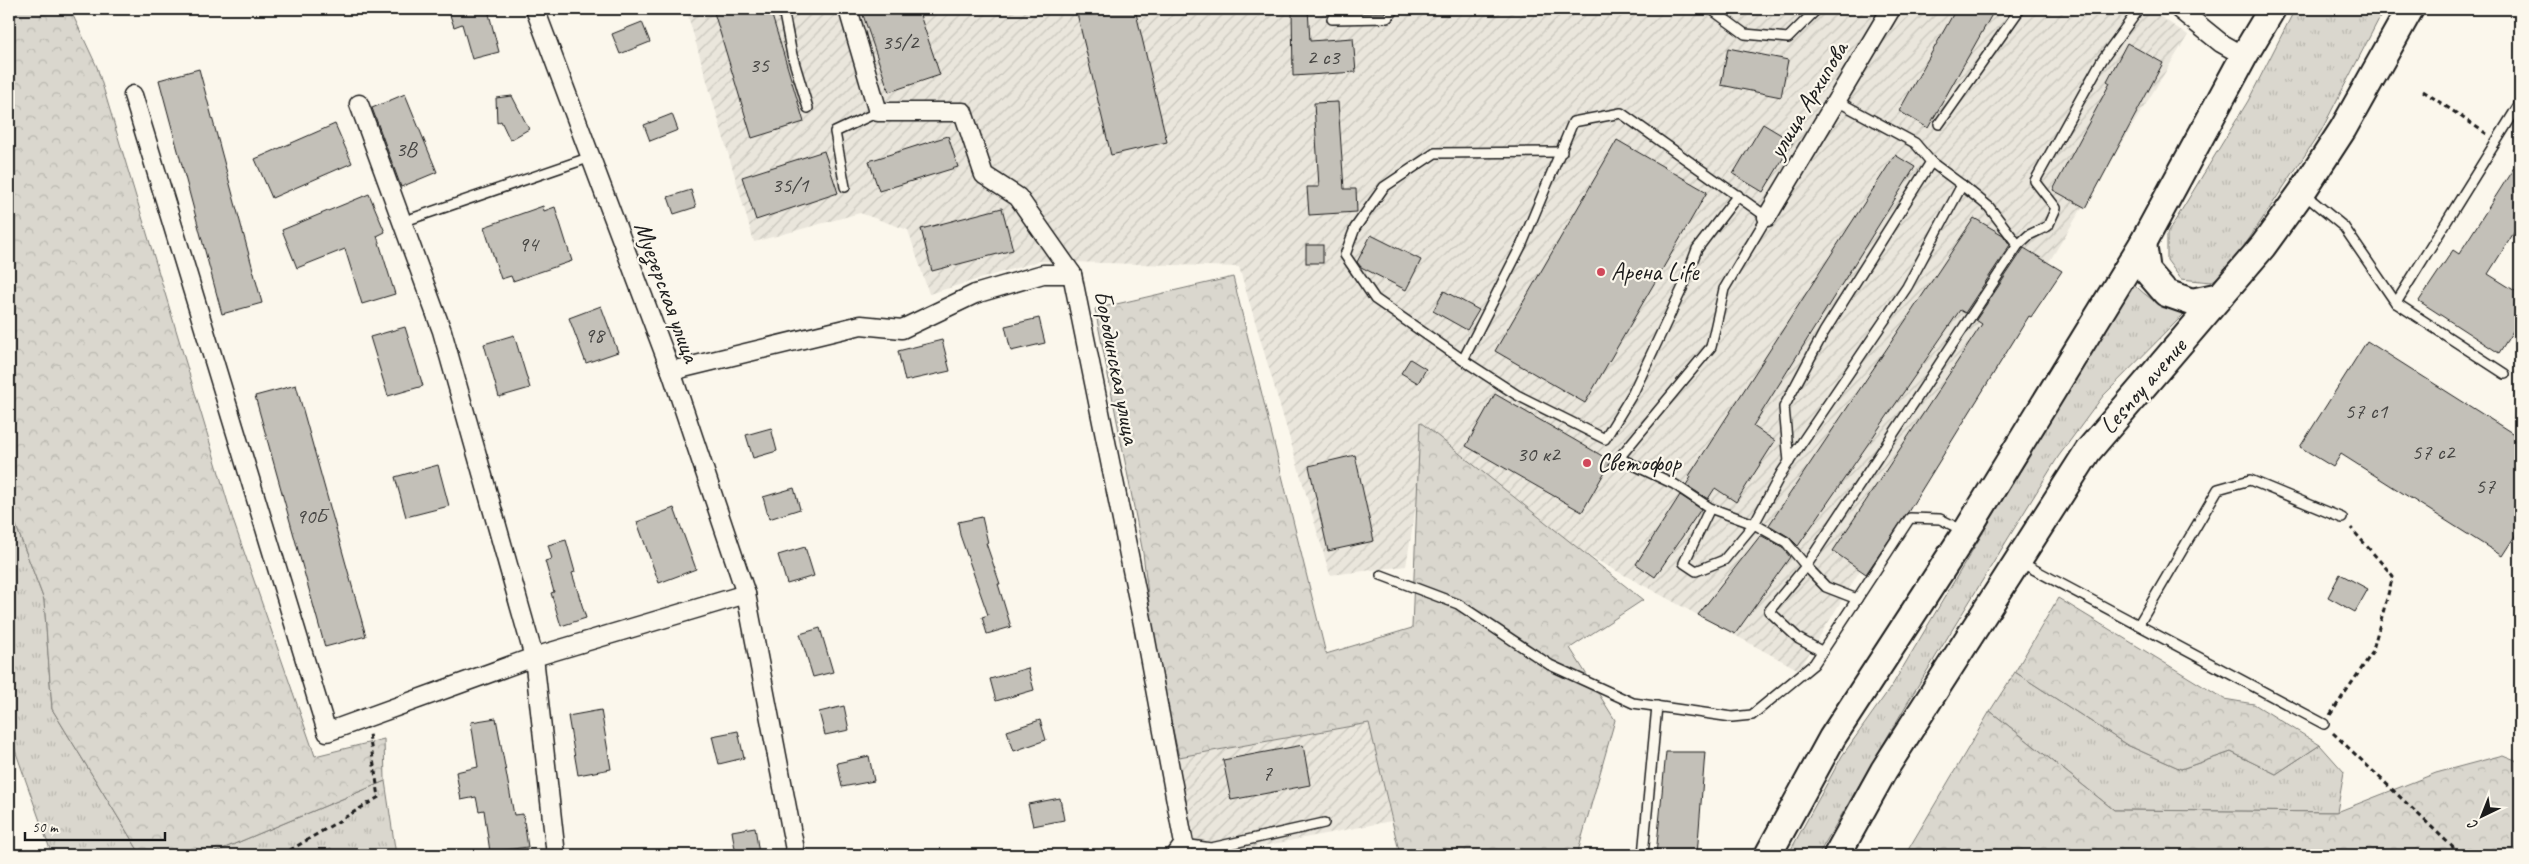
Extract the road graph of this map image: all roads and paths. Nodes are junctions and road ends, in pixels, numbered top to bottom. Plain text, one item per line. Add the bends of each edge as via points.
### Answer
1 (535, 9) edge
2 (783, 9) edge
3 (848, 9) edge
4 (1395, 9) edge
5 (1711, 9) edge
6 (1817, 9) edge
7 (1891, 9) edge
8 (2020, 9) edge
9 (2139, 9) edge
10 (2179, 9) edge
11 (2272, 9) edge
12 (2410, 9) edge
13 (1332, 19) dead end
14 (2244, 56) junction
15 (2423, 91) dead end
16 (133, 95) dead end
17 (1838, 101) junction
18 (2520, 103) edge
19 (359, 104) dead end
20 (808, 108) dead end
21 (878, 112) junction
22 (1939, 124) dead end
23 (2498, 142) junction
24 (1562, 152) junction
25 (591, 157) junction
26 (1931, 162) junction
27 (1962, 185) junction
28 (845, 188) dead end
29 (2302, 192) junction
30 (1738, 195) junction
31 (1767, 217) junction
32 (402, 222) junction
33 (2143, 243) junction
34 (2018, 245) junction
35 (1072, 274) junction
36 (2220, 296) junction
37 (2396, 303) junction
38 (1463, 360) junction
39 (670, 372) junction
40 (2506, 374) dead end
41 (1789, 462) junction
42 (1710, 508) junction
43 (2342, 518) joint
44 (1754, 524) junction
45 (1966, 532) junction
46 (2018, 560) junction
47 (1806, 566) junction
48 (1381, 575) dead end
49 (746, 594) junction
50 (1857, 599) junction
51 (2140, 624) junction
52 (1823, 652) junction
53 (534, 657) junction
54 (1657, 706) junction
55 (367, 719) junction
56 (2324, 724) junction
57 (1324, 823) dead end
58 (1180, 850) edge
59 (282, 855) edge
60 (556, 855) edge
61 (796, 855) edge
62 (1643, 855) edge
63 (1768, 855) edge
64 (1837, 855) edge
65 (2461, 855) edge

1 - 25 street, Муезерская улица
2 - 20 lane via 792,56
3 - 21 street
4 - 13 lane via 1387,18
5 - 6 lane via 1745,34 1788,38
7 - 17 street, улица Архипова
8 - 22 lane
9 - 34 lane via 2102,60 2035,181 2056,208 2048,226 2029,235
10 - 14 street via 2221,43
11 - 14 main road
12 - 29 main road, Lesnoy avenue
14 - 33 main road
15 - 23 path
16 - 55 street via 327,732
17 - 26 lane via 1915,143
17 - 31 street, улица Архипова
18 - 23 lane
19 - 32 street
21 - 28 lane via 835,132
21 - 35 street, Бородинская улица via 963,112 984,175 1018,197
23 - 37 lane
24 - 30 lane via 1573,122 1621,113
24 - 38 lane via 1522,244
24 - 38 lane via 1435,153 1384,187 1355,228 1345,255 1375,299
25 - 32 lane
25 - 39 street, Муезерская улица
26 - 27 lane
26 - 41 lane via 1824,332 1784,407
27 - 34 lane via 1989,207
27 - 41 lane via 1907,287
29 - 36 main road, Lesnoy avenue via 2263,246
29 - 37 lane via 2344,227
30 - 31 lane
30 - 38 lane via 1697,249 1682,289 1633,393 1605,439 1517,395
31 - 42 lane via 1724,289 1711,347 1619,458 1674,484
32 - 53 street via 442,332
33 - 36 main road via 2147,271 2166,293 2192,302
33 - 45 main road
34 - 47 lane
35 - 39 street via 1043,274 975,294 902,329 861,325
35 - 58 street, Бородинская улица via 1143,624
36 - 46 main road, Lesnoy avenue via 2088,451
37 - 40 lane
39 - 49 street, Муезерская улица
41 - 44 lane
42 - 44 lane
42 - 44 lane via 1684,563 1696,571 1724,560
43 - 51 lane via 2250,480 2218,489
43 - 56 path via 2393,576 2372,653
44 - 47 lane via 1786,542
45 - 50 lane via 1940,519 1910,518
45 - 63 main road via 1832,738
46 - 51 lane
46 - 64 main road, Lesnoy avenue via 1884,770
47 - 50 lane via 1826,587
47 - 52 lane via 1769,611 1799,638
48 - 54 lane via 1458,604 1550,665 1633,703
49 - 53 street
49 - 61 street, Муезерская улица
50 - 52 lane
51 - 56 lane
52 - 54 lane via 1814,664 1752,714 1732,717
53 - 55 street
53 - 60 street
54 - 62 lane
55 - 59 path via 379,797
56 - 65 path
57 - 58 lane via 1211,848

